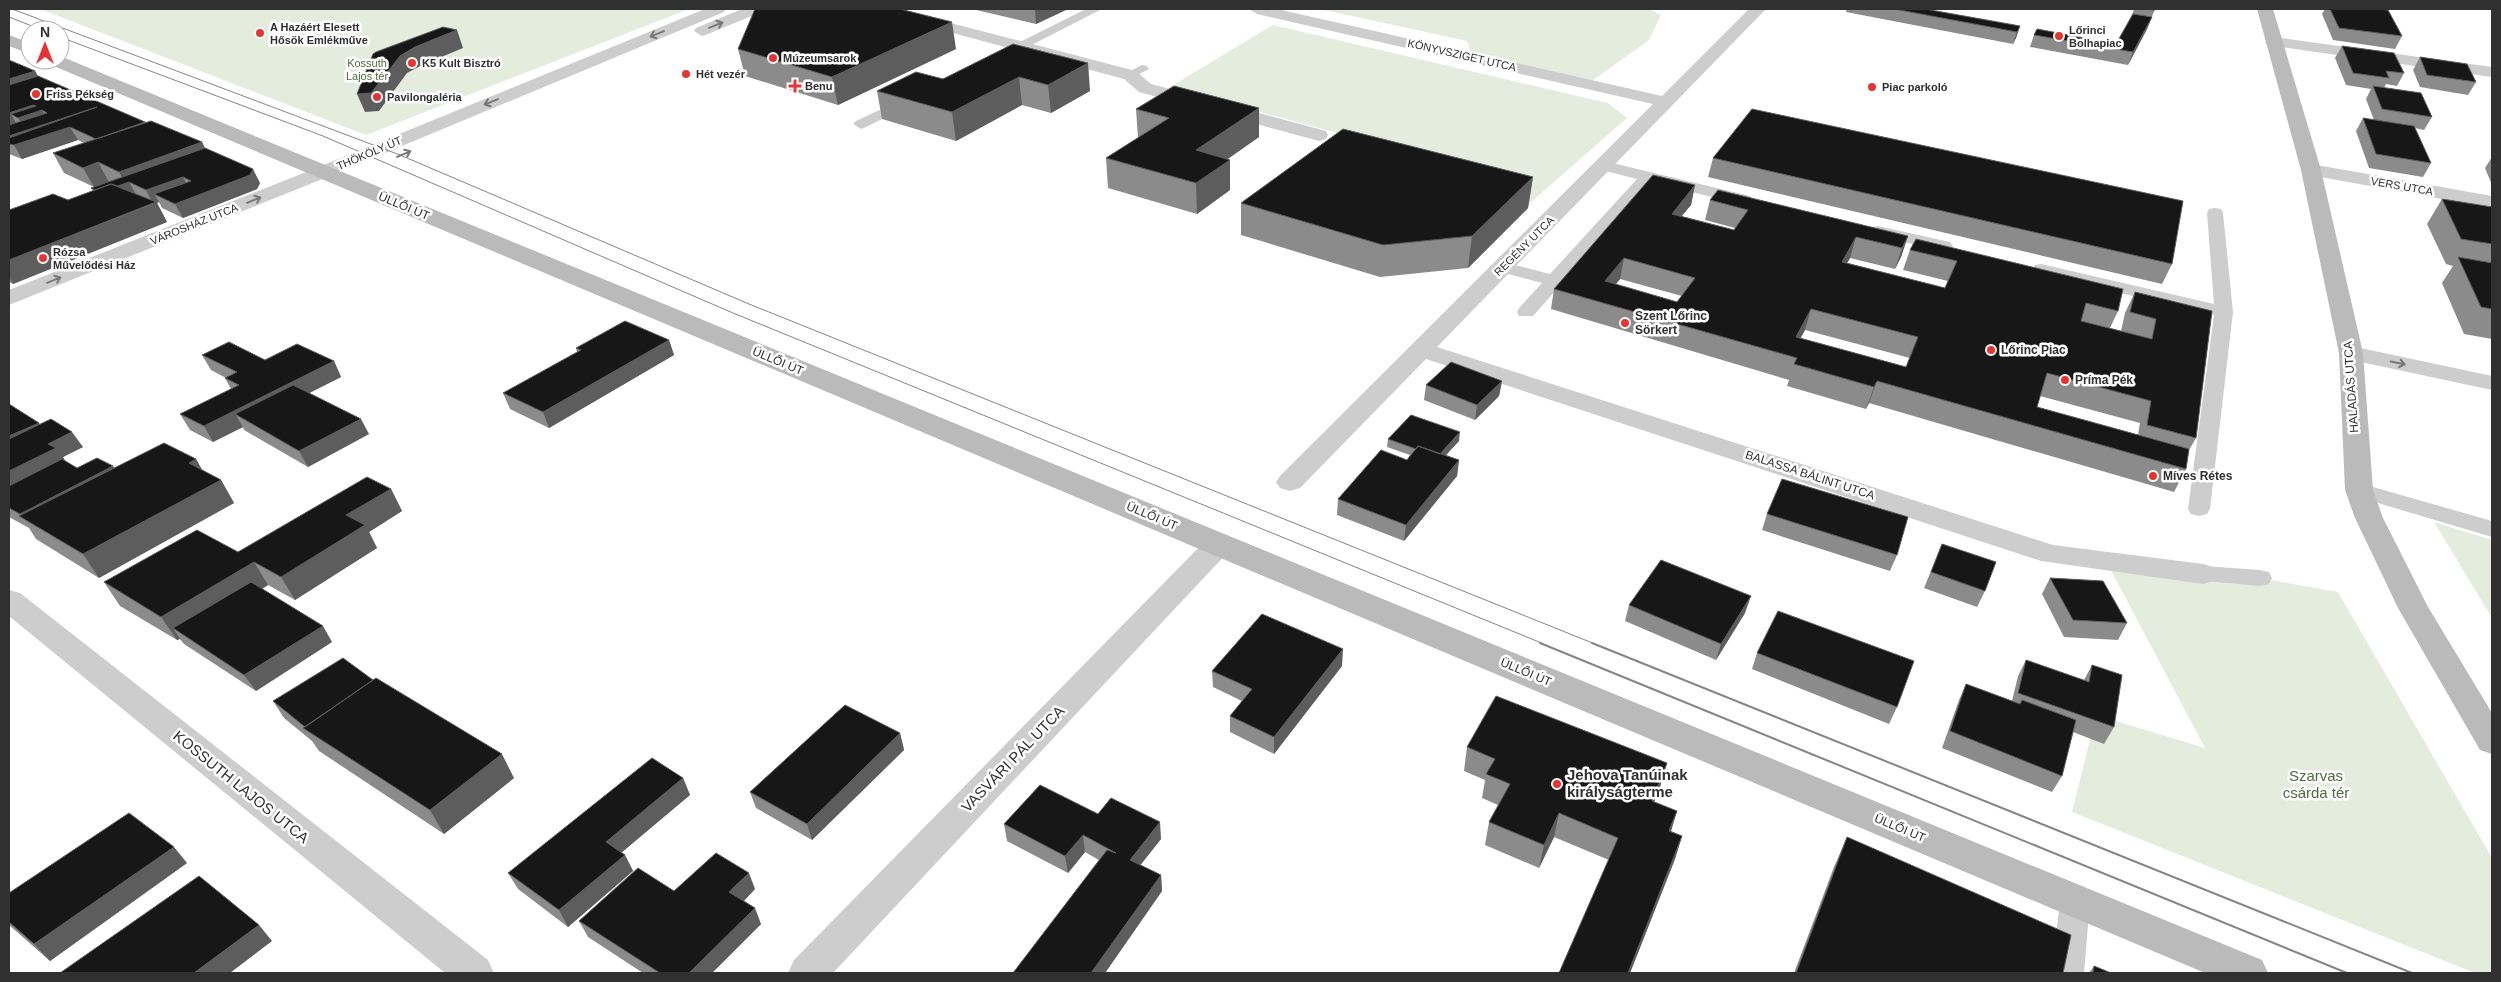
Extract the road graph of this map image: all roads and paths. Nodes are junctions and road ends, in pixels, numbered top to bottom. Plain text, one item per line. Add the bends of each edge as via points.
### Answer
1 (718, 9) edge
2 (755, 9) edge
3 (880, 9) edge
4 (1096, 9) edge
5 (1257, 9) edge
6 (1758, 9) edge
7 (2265, 9) edge
8 (2273, 42) junction
9 (1018, 47) junction
10 (984, 64) edge
11 (70, 66) edge
12 (2492, 72) edge
13 (519, 91) junction
14 (922, 94) edge
15 (540, 98) junction
16 (1666, 102) junction
17 (861, 124) dead end
18 (1325, 139) edge
19 (1604, 166) junction
20 (2311, 170) junction
21 (323, 172) junction
22 (1648, 177) junction
23 (2492, 202) edge
24 (1764, 204) edge
25 (2215, 213) dead end
26 (1860, 227) edge
27 (1965, 251) edge
28 (2023, 265) edge
29 (1503, 267) junction
30 (1554, 281) junction
31 (9, 298) edge
32 (1526, 312) dead end
33 (2224, 312) junction
34 (1423, 350) junction
35 (2351, 353) junction
36 (2492, 383) edge
37 (1290, 482) dead end
38 (2359, 490) junction
39 (2199, 509) dead end
40 (2492, 529) edge
41 (1219, 544) junction
42 (2203, 574) joint
43 (2260, 578) dead end
44 (9, 600) edge
45 (2492, 741) edge
46 (2075, 901) junction
47 (474, 973) edge
48 (808, 973) edge
49 (2068, 973) edge
50 (2248, 973) edge

1 -> 13 street, THÖKÖLY ÚT
15 -> 2 street, THÖKÖLY ÚT
3 - 9 street
4 - 9 lane
5 - 16 street, KÖNYVSZIGET UTCA
6 - 16 street, REGÉNY UTCA
7 - 8 main road, HALADÁS UTCA
8 - 12 street
8 - 20 main road, HALADÁS UTCA
9 - 10 lane
9 - 18 street via 1136,72 1146,88
11 - 21 main road, ÜLLŐI ÚT
13 - 15 street
13 -> 21 street, THÖKÖLY ÚT
14 - 17 lane
21 -> 15 street, THÖKÖLY ÚT via 383,163
16 - 19 street, REGÉNY UTCA
19 - 22 lane
19 - 29 street, REGÉNY UTCA
20 - 23 street, VERS UTCA
20 - 35 main road, HALADÁS UTCA
31 -> 21 street, VÁROSHÁZ UTCA
21 - 41 main road, ÜLLŐI ÚT
22 - 24 lane
22 - 30 lane
25 - 33 lane
26 - 27 lane
28 - 33 lane
29 - 30 lane
29 - 34 street, REGÉNY UTCA
30 - 32 lane
33 - 39 lane
34 - 37 street, REGÉNY UTCA
34 - 42 street, BALASSA BÁLINT UTCA via 2051,554
35 -> 36 street
35 - 38 main road, HALADÁS UTCA
38 - 40 lane
38 - 45 main road, HALADÁS UTCA via 2372,525 2413,608
41 - 46 main road, ÜLLŐI ÚT
41 - 48 street, VASVÁRI PÁL UTCA
42 - 43 lane
44 - 47 street, KOSSUTH LAJOS UTCA
46 - 49 lane
46 - 50 main road, ÜLLŐI ÚT

